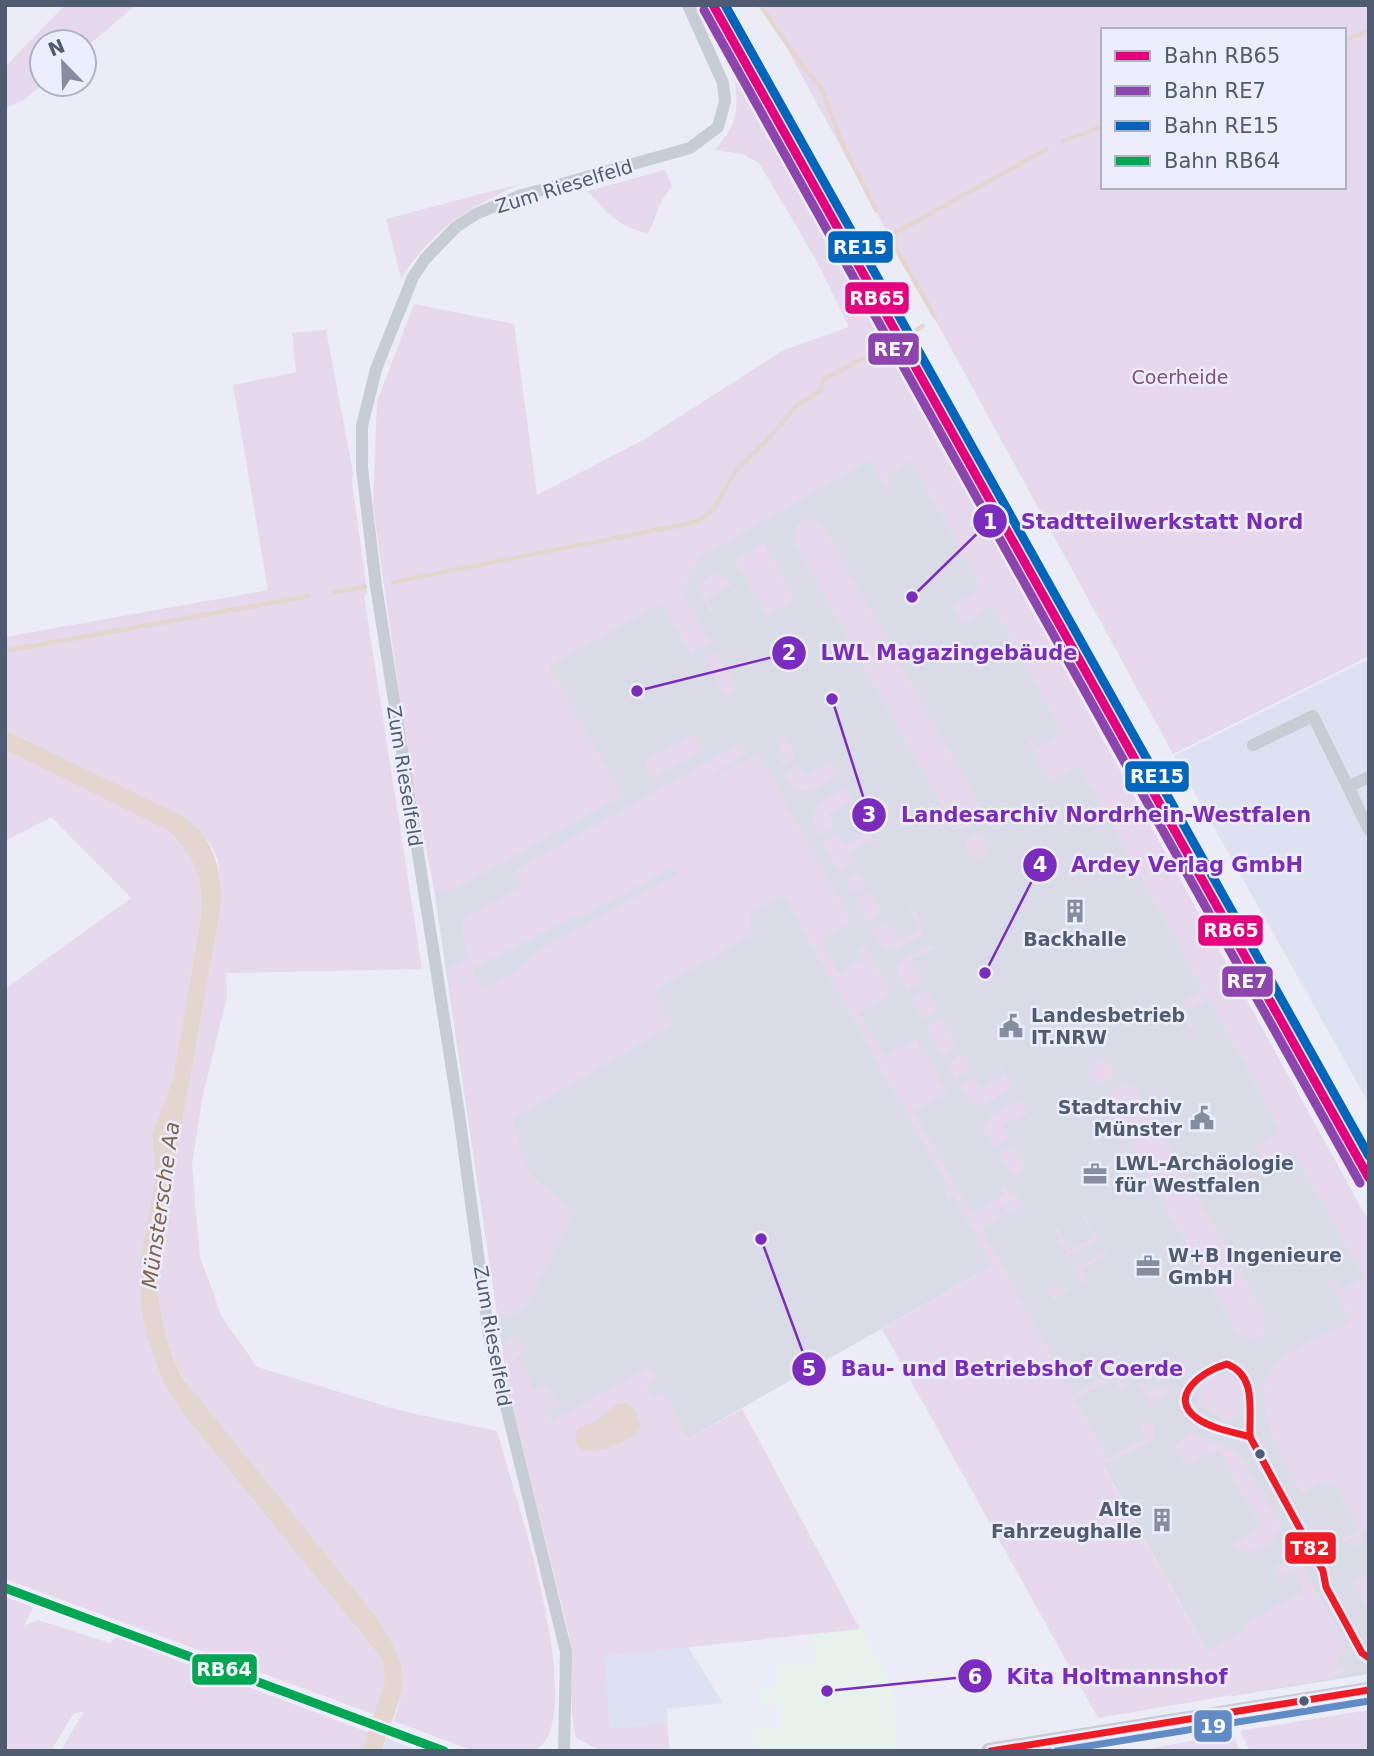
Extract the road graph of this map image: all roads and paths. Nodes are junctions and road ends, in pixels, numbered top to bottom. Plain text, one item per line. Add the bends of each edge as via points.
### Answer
1 (688, 5) edge
2 (1253, 745) dead end
3 (1369, 777) edge
4 (1348, 787) junction
5 (1369, 830) edge
6 (1369, 1690) edge
7 (564, 1751) edge
8 (989, 1751) edge

1 - 7 street, Zum Rieselfeld via 723,83 725,101 718,127 690,148 519,196 456,227 413,277 376,369 362,426 362,468 376,586 489,1336 566,1652
2 - 4 street via 1313,716
3 - 4 street
4 - 5 street
6 - 8 street

